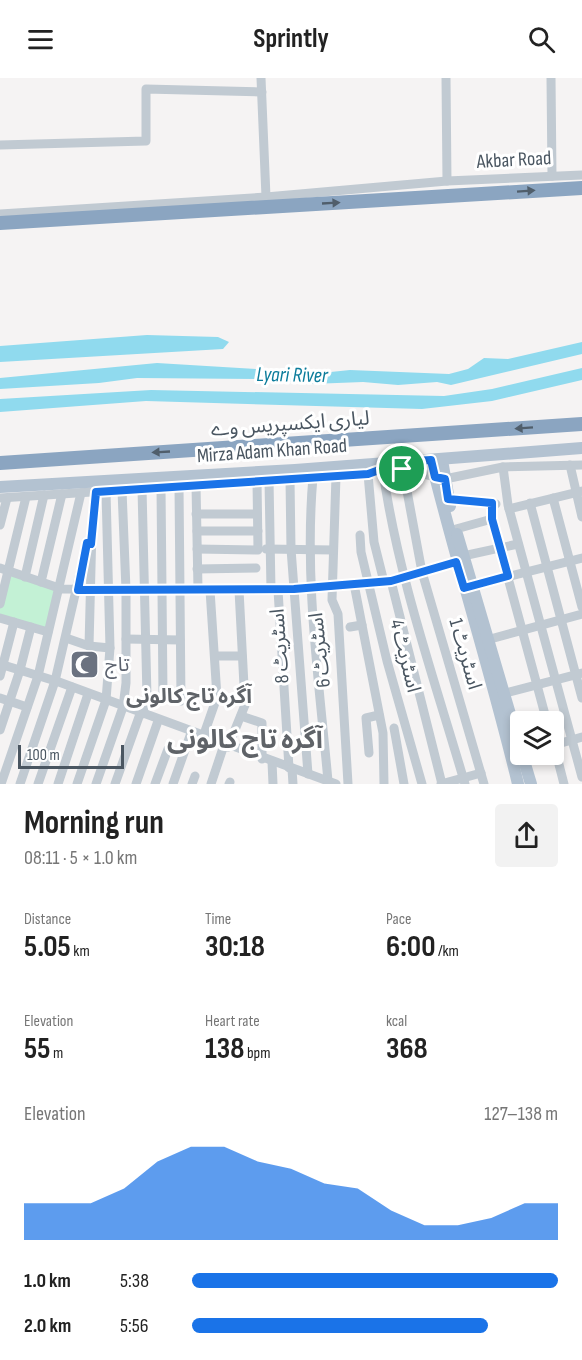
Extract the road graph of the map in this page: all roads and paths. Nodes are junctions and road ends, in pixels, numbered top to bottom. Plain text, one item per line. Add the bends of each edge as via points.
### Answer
1 (261, 78) edge
2 (446, 78) edge
3 (551, 78) edge
4 (262, 92) junction
5 (0, 145) edge
6 (582, 175) edge
7 (552, 176) junction
8 (447, 181) junction
9 (582, 188) edge
10 (266, 197) junction
11 (0, 214) edge
12 (0, 224) edge
13 (582, 424) edge
14 (582, 448) edge
15 (436, 460) junction
16 (0, 463) edge
17 (570, 465) junction
18 (582, 465) edge
19 (382, 466) junction
20 (402, 466) junction
21 (503, 467) junction
22 (368, 474) junction
23 (336, 476) junction
24 (313, 477) junction
25 (290, 478) junction
26 (440, 478) junction
27 (269, 480) junction
28 (257, 481) junction
29 (196, 484) junction
30 (179, 486) junction
31 (161, 487) junction
32 (142, 488) junction
33 (122, 490) junction
34 (101, 491) junction
35 (579, 492) edge
36 (81, 493) junction
37 (62, 494) junction
38 (2, 495) edge
39 (45, 495) junction
40 (26, 497) junction
41 (553, 498) junction
42 (448, 499) junction
43 (492, 503) junction
44 (530, 503) junction
45 (508, 507) junction
46 (196, 514) junction
47 (257, 514) junction
48 (582, 517) edge
49 (492, 519) junction
50 (0, 525) edge
51 (456, 528) junction
52 (197, 531) junction
53 (258, 531) junction
54 (360, 535) dead end
55 (91, 544) junction
56 (518, 544) junction
57 (500, 548) junction
58 (197, 549) junction
59 (271, 549) junction
60 (291, 549) junction
61 (258, 550) junction
62 (309, 550) junction
63 (333, 550) junction
64 (582, 558) edge
65 (460, 559) junction
66 (570, 561) junction
67 (546, 567) junction
68 (256, 568) dead end
69 (4, 569) edge
70 (197, 569) junction
71 (422, 572) junction
72 (526, 572) junction
73 (508, 576) junction
74 (25, 577) junction
75 (404, 578) junction
76 (41, 582) junction
77 (387, 582) junction
78 (369, 583) junction
79 (354, 584) junction
80 (332, 585) junction
81 (469, 587) junction
82 (58, 588) junction
83 (310, 588) junction
84 (146, 589) junction
85 (163, 589) junction
86 (180, 589) junction
87 (198, 589) junction
88 (294, 589) junction
89 (78, 590) junction
90 (90, 590) junction
91 (110, 590) junction
92 (126, 590) junction
93 (210, 590) junction
94 (239, 590) junction
95 (275, 590) junction
96 (0, 604) edge
97 (582, 607) edge
98 (582, 614) edge
99 (0, 618) edge
100 (560, 620) junction
101 (14, 622) junction
102 (362, 625) junction
103 (541, 625) junction
104 (31, 627) junction
105 (350, 627) dead end
106 (522, 630) junction
107 (48, 632) junction
108 (66, 638) junction
109 (126, 639) junction
110 (146, 640) junction
111 (163, 640) junction
112 (180, 640) junction
113 (484, 641) junction
114 (89, 646) junction
115 (110, 648) junction
116 (215, 656) junction
117 (242, 656) junction
118 (2, 665) edge
119 (20, 670) junction
120 (579, 674) edge
121 (0, 676) edge
122 (38, 676) junction
123 (556, 680) junction
124 (55, 681) junction
125 (537, 685) junction
126 (72, 687) junction
127 (88, 693) junction
128 (501, 694) junction
129 (164, 695) dead end
130 (0, 698) edge
131 (582, 698) edge
132 (106, 700) junction
133 (10, 701) junction
134 (181, 701) dead end
135 (27, 707) junction
136 (123, 707) junction
137 (544, 711) edge
138 (141, 714) junction
139 (241, 716) junction
140 (379, 716) junction
141 (158, 721) junction
142 (510, 724) edge
143 (394, 728) dead end
144 (0, 730) edge
145 (191, 733) junction
146 (203, 737) junction
147 (582, 737) edge
148 (572, 740) junction
149 (564, 742) edge
150 (226, 746) junction
151 (168, 749) dead end
152 (369, 753) dead end
153 (262, 759) junction
154 (272, 762) junction
155 (519, 765) edge
156 (524, 765) edge
157 (559, 765) edge
158 (291, 769) junction
159 (481, 773) junction
160 (582, 777) edge
161 (312, 778) edge
162 (464, 781) edge
163 (332, 783) edge
164 (1, 784) edge
165 (20, 784) edge
166 (38, 784) edge
167 (58, 784) edge
168 (77, 784) edge
169 (96, 784) edge
170 (115, 784) edge
171 (136, 784) edge
172 (155, 784) edge
173 (173, 784) edge
174 (211, 784) edge
175 (273, 784) edge
176 (293, 784) edge
177 (348, 784) edge
178 (384, 784) edge
179 (404, 784) edge
180 (422, 784) edge
181 (441, 784) edge
182 (484, 784) edge
183 (518, 784) edge
184 (531, 784) edge
185 (564, 784) edge

1 - 4 street
2 - 8 street
3 - 7 street
4 - 5 street via 146,88 146,141
4 - 10 street
6 - 7 street, Akbar Road
7 - 8 street, Akbar Road
8 - 10 street, Akbar Road
12 -> 9 highway
10 - 11 street, Akbar Road
13 -> 16 highway, لیاری ایکسپریس وے
14 - 15 main road, Mirza Adam Khan Road
15 - 20 main road, Mirza Adam Khan Road
15 - 26 main road
17 - 18 street
17 - 21 street
17 - 35 street
19 - 20 main road, Mirza Adam Khan Road
19 - 22 street
19 - 38 main road, Mirza Adam Khan Road
19 - 75 street
20 - 26 street
20 - 71 street, اسٹریٹ 1
21 - 26 street
21 - 45 street
22 - 23 street
22 - 77 street via 374,542
23 - 24 street
23 - 63 street, اسٹریٹ 6
24 - 25 street
24 - 62 street
25 - 27 street
25 - 60 street, اسٹریٹ 8
26 - 42 main road
26 - 65 main road
27 - 28 street
27 - 59 street
28 - 29 street
28 - 47 street
29 - 30 street
29 - 46 street
30 - 31 street
30 - 86 street
31 - 32 street
31 - 85 street
32 - 33 street
32 - 84 street
33 - 34 street
33 - 92 street
34 - 36 street
34 - 55 street
34 - 91 street
35 - 41 street
35 - 48 street
36 - 37 street
36 - 82 street
37 - 39 street
37 - 76 street
38 - 40 street
38 - 50 street
39 - 40 street
39 - 74 street
40 - 69 street
41 - 44 street
41 - 66 street
42 - 43 street
42 - 51 main road
43 - 45 street
43 - 49 street
44 - 45 street
44 - 67 street
45 - 56 street
46 - 47 street
46 - 52 street
47 - 53 street
49 - 51 street
49 - 57 street
51 - 65 main road
52 - 53 street
52 - 58 street
53 - 61 street
54 - 78 street, اسٹریٹ 4
55 - 89 street via 87,543
55 - 90 street
56 - 57 street
56 - 72 street
57 - 65 street
57 - 73 street
58 - 61 street
58 - 70 street
59 - 60 street
59 - 61 street
59 - 95 street
60 - 62 street
60 - 88 street, اسٹریٹ 8
62 - 63 street
62 - 83 street
63 - 80 street, اسٹریٹ 6
64 - 66 street
65 - 71 street
65 - 81 main road
66 - 67 street
66 - 97 street
67 - 72 street
67 - 100 street
68 - 70 street
69 - 74 street
69 - 96 street
70 - 87 street
71 - 75 street
71 - 159 street, اسٹریٹ 1
72 - 73 street
72 - 103 street
73 - 81 street
73 - 106 street
74 - 76 street
75 - 77 street
75 - 162 street
76 - 82 street
77 - 78 street
77 - 181 street
78 - 79 street
78 - 180 street, اسٹریٹ 4
79 - 80 street
79 - 102 street
80 - 83 street
80 - 177 street, اسٹریٹ 6 via 332,600 338,614
81 - 113 main road
82 - 89 street
82 - 107 street
83 - 88 street
83 - 163 street
84 - 85 street
84 - 92 street
84 - 110 street
85 - 86 street
85 - 111 street
86 - 87 street
86 - 112 street
87 - 93 street
88 - 95 street
88 - 161 street, اسٹریٹ 8
89 - 90 street
89 - 108 street
90 - 91 street
90 - 114 street
91 - 92 street
91 - 115 street
92 - 109 street
93 - 94 street
93 - 116 street
94 - 95 street
94 - 117 street
95 - 158 street
98 - 100 street
99 - 101 street
100 - 103 street
100 - 120 street
101 - 104 street
101 - 118 street
102 - 105 street
102 - 140 street
103 - 106 street
103 - 123 street
104 - 107 street
104 - 119 street
106 - 113 street
106 - 125 street
107 - 122 street
108 - 114 street
108 - 124 street
109 - 110 street
109 - 136 street
110 - 111 street
110 - 138 street via 147,697
111 - 112 street
111 - 129 street
112 - 134 street
113 - 128 main road
114 - 115 street
115 - 132 street
116 - 117 street
116 - 146 street via 217,697
117 - 139 street via 245,705
118 - 119 street
118 - 121 street
119 - 122 street
119 - 133 street
120 - 123 street
120 - 131 street
122 - 124 street
122 - 135 street
123 - 125 street
123 - 148 street
124 - 126 street
124 - 165 street
125 - 128 street
125 - 137 street
126 - 127 street
126 - 166 street
127 - 132 street
127 - 167 street
128 - 142 main road
130 - 133 street
132 - 136 street
132 - 168 street
133 - 135 street
133 - 144 street
135 - 164 street
136 - 138 street
136 - 169 street
138 - 141 street
138 - 170 street
139 - 150 street
139 - 153 street via 262,723
140 - 152 street via 366,718
140 - 178 street
141 - 145 street
141 - 171 street
143 - 179 street
145 - 146 street
145 - 173 street
146 - 150 street
147 - 148 street
148 - 149 street
148 - 160 street
150 - 153 street
150 - 174 street
151 - 172 street
153 - 154 street
154 - 158 street
154 - 175 street
155 - 183 main road
156 - 184 main road
157 - 185 street
158 - 161 street
158 - 176 street
159 - 162 street
159 - 182 street, اسٹریٹ 1
161 - 163 street
162 - 181 street

